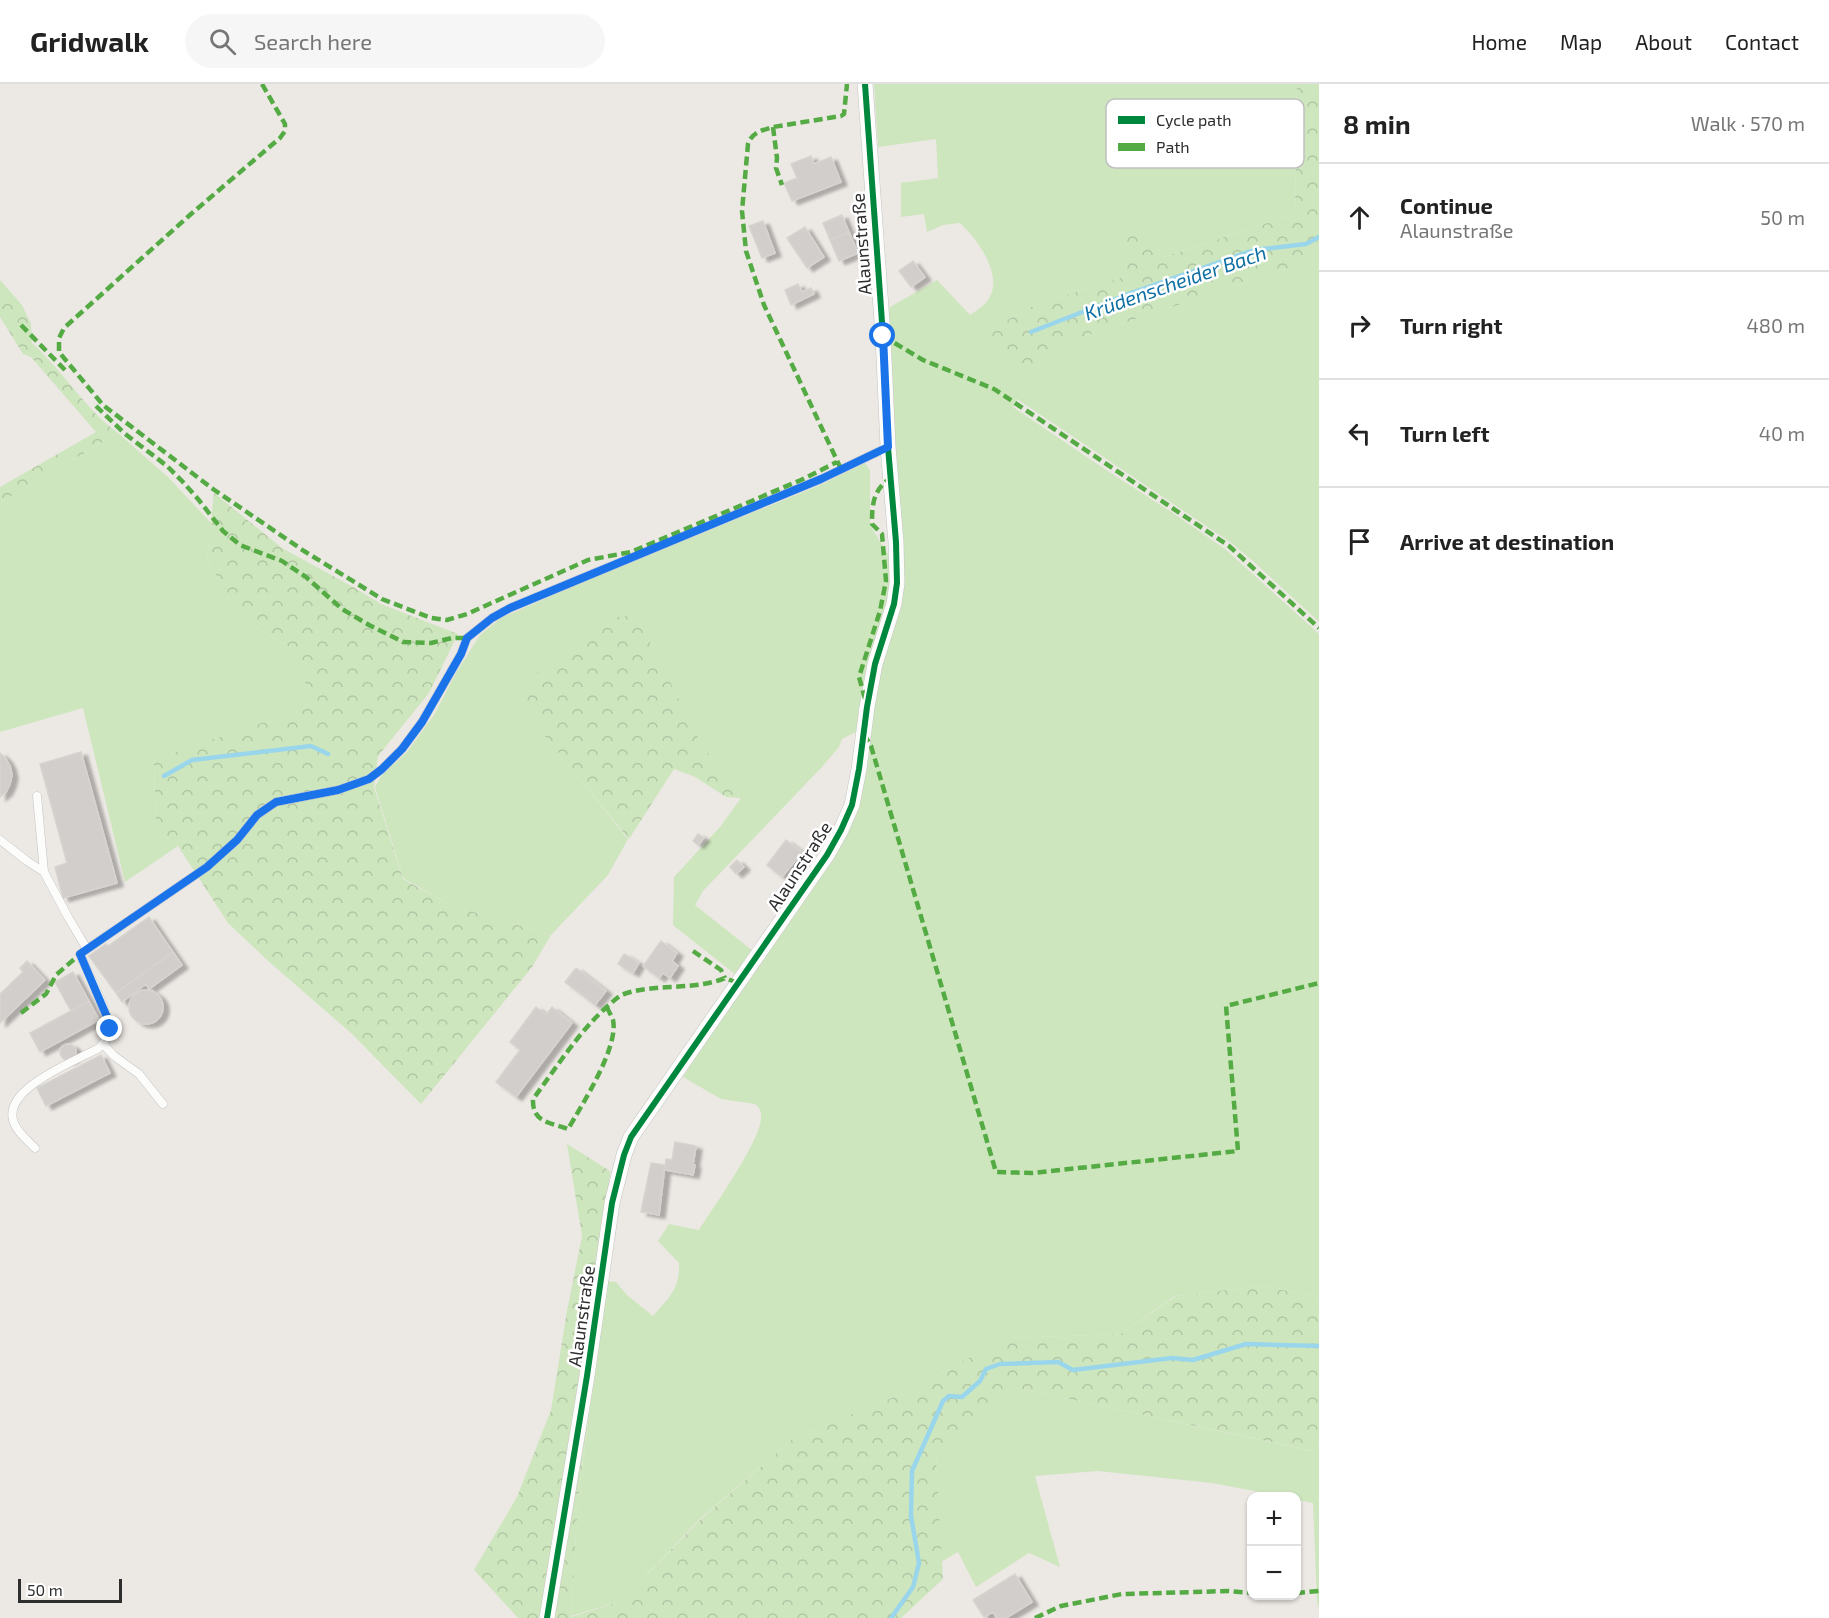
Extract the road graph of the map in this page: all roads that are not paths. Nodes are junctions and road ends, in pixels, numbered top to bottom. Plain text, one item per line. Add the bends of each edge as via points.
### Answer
1 (866, 84) edge
2 (888, 447) junction
3 (37, 796) dead end
4 (0, 840) edge
5 (44, 872) junction
6 (87, 949) junction
7 (102, 1044) junction
8 (163, 1104) dead end
9 (35, 1148) dead end
10 (547, 1618) edge

1 - 2 street, Alaunstraße
2 - 6 lane via 492,618 467,638 422,722 382,769 369,779 338,790 276,802 257,815 207,867
2 - 10 street, Alaunstraße via 897,583 875,664 852,805 827,855 631,1137 624,1155 612,1203
3 - 5 lane
4 - 5 lane
5 - 6 lane
6 - 7 lane via 80,954 110,1029
7 - 8 lane via 139,1074
7 - 9 lane via 27,1087 17,1100 13,1122

